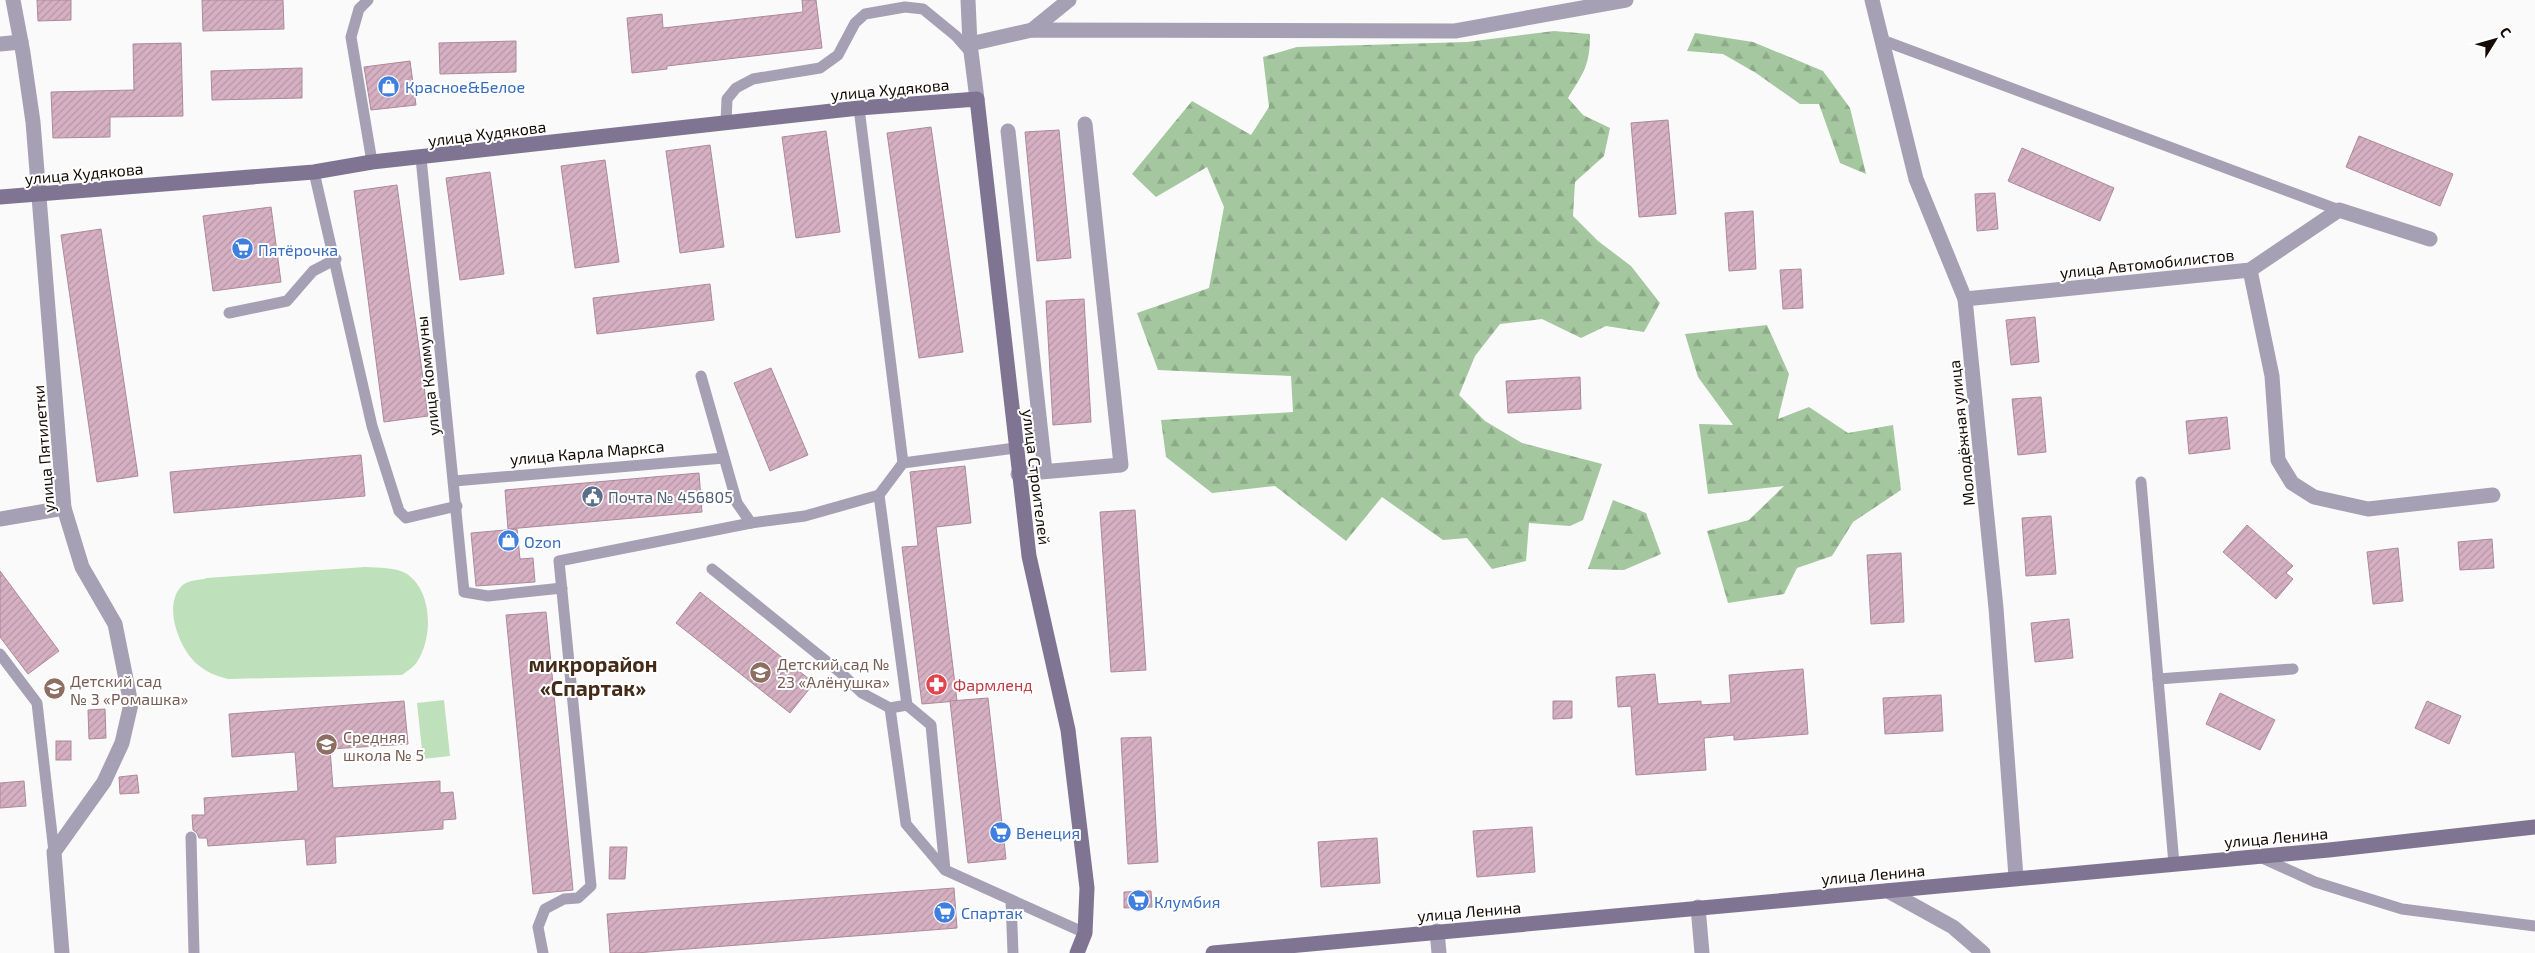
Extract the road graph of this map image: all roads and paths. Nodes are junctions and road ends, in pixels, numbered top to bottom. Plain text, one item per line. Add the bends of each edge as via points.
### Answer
1 (13, 0) edge
2 (368, 0) edge
3 (968, 0) edge
4 (1069, 0) edge
5 (1626, 0) edge
6 (1872, 0) edge
7 (1032, 30) junction
8 (1882, 40) junction
9 (21, 42) junction
10 (0, 44) edge
11 (970, 48) junction
12 (977, 99) junction
13 (859, 108) junction
14 (726, 123) junction
15 (1085, 124) dead end
16 (1008, 131) dead end
17 (421, 158) junction
18 (372, 162) junction
19 (314, 172) junction
20 (40, 194) junction
21 (0, 197) edge
22 (2339, 210) junction
23 (2430, 239) dead end
24 (336, 259) junction
25 (2250, 270) junction
26 (1965, 300) junction
27 (229, 313) dead end
28 (701, 376) dead end
29 (1015, 448) junction
30 (724, 458) junction
31 (903, 463) junction
32 (1045, 471) junction
33 (1018, 474) junction
34 (454, 481) junction
35 (2141, 482) dead end
36 (879, 495) junction
37 (2493, 495) dead end
38 (457, 506) junction
39 (64, 508) junction
40 (0, 519) edge
41 (751, 523) junction
42 (712, 569) dead end
43 (562, 588) junction
44 (0, 654) edge
45 (2293, 669) dead end
46 (2158, 679) junction
47 (907, 705) junction
48 (890, 708) junction
49 (2535, 826) edge
50 (191, 836) dead end
51 (54, 852) junction
52 (2258, 856) junction
53 (2174, 864) junction
54 (945, 870) junction
55 (2016, 878) junction
56 (1888, 891) junction
57 (1011, 900) junction
58 (1698, 907) junction
59 (2535, 926) edge
60 (1437, 931) junction
61 (1085, 933) junction
62 (62, 953) edge
63 (194, 953) edge
64 (543, 953) edge
65 (1013, 953) edge
66 (1077, 953) edge
67 (1213, 953) edge
68 (1439, 953) edge
69 (1702, 953) edge
70 (1983, 953) edge

1 - 9 street, улица Пятилетки
2 - 18 lane via 359,9 351,37
3 - 11 street, улица Строителей
4 - 7 street
5 - 7 street via 1454,32
6 - 8 street, Молодёжная улица
7 - 11 street
8 - 22 lane
8 - 26 street, Молодёжная улица via 1916,179
9 - 10 street
9 - 20 street, улица Пятилетки
11 - 12 street, улица Строителей
11 - 14 lane via 923,10 905,7 864,14 855,23 838,55 820,68 753,79 736,88 728,99
12 - 13 street, улица Худякова
12 - 29 street, улица Строителей
13 - 14 street, улица Худякова
13 - 31 lane
14 - 17 street, улица Худякова
15 - 32 street via 1121,465
16 - 32 street
17 - 18 street, улица Худякова
17 - 34 lane, улица Коммуны
18 - 19 street, улица Худякова
19 - 20 street, улица Худякова
19 - 24 lane
20 - 21 street, улица Худякова
20 - 39 street, улица Пятилетки
22 - 23 street
22 - 25 street, улица Автомобилистов
24 - 27 lane via 313,271 287,301
24 - 38 lane via 372,426 399,511 406,518
25 - 26 street, улица Автомобилистов
25 - 37 street via 2272,376 2278,460 2292,483 2314,497 2368,509
26 - 55 street, Молодёжная улица via 1996,608
28 - 30 lane
29 - 31 lane
29 - 33 street, улица Строителей
30 - 34 lane, улица Карла Маркса
30 - 41 lane via 737,503
31 - 36 lane
32 - 33 street
33 - 61 street, улица Строителей via 1029,556 1068,730 1087,888
34 - 38 lane, улица Коммуны
35 - 46 lane
36 - 41 lane via 805,516
36 - 47 lane
38 - 43 lane, улица Коммуны via 464,592 488,596
39 - 40 street
39 - 51 street, улица Пятилетки via 82,567 115,624 131,704 122,743 104,782
41 - 43 lane via 559,561
42 - 48 lane via 841,672 862,693
43 - 64 lane via 591,886 578,898 564,899 545,909 538,927
44 - 51 lane via 37,703
45 - 46 lane
46 - 53 lane
47 - 48 lane
47 - 54 lane via 931,725
48 - 54 lane via 906,824
49 - 52 street, улица Ленина
50 - 63 lane
51 - 62 street
52 - 53 street, улица Ленина
52 - 59 lane via 2315,882 2402,909
53 - 55 street, улица Ленина
54 - 57 lane
55 - 56 street, улица Ленина
56 - 58 street, улица Ленина
56 - 70 street via 1953,927
57 - 61 lane
57 - 65 lane
58 - 60 street, улица Ленина
58 - 69 street
60 - 67 street, улица Ленина
60 - 68 street
61 - 66 street, улица Строителей

